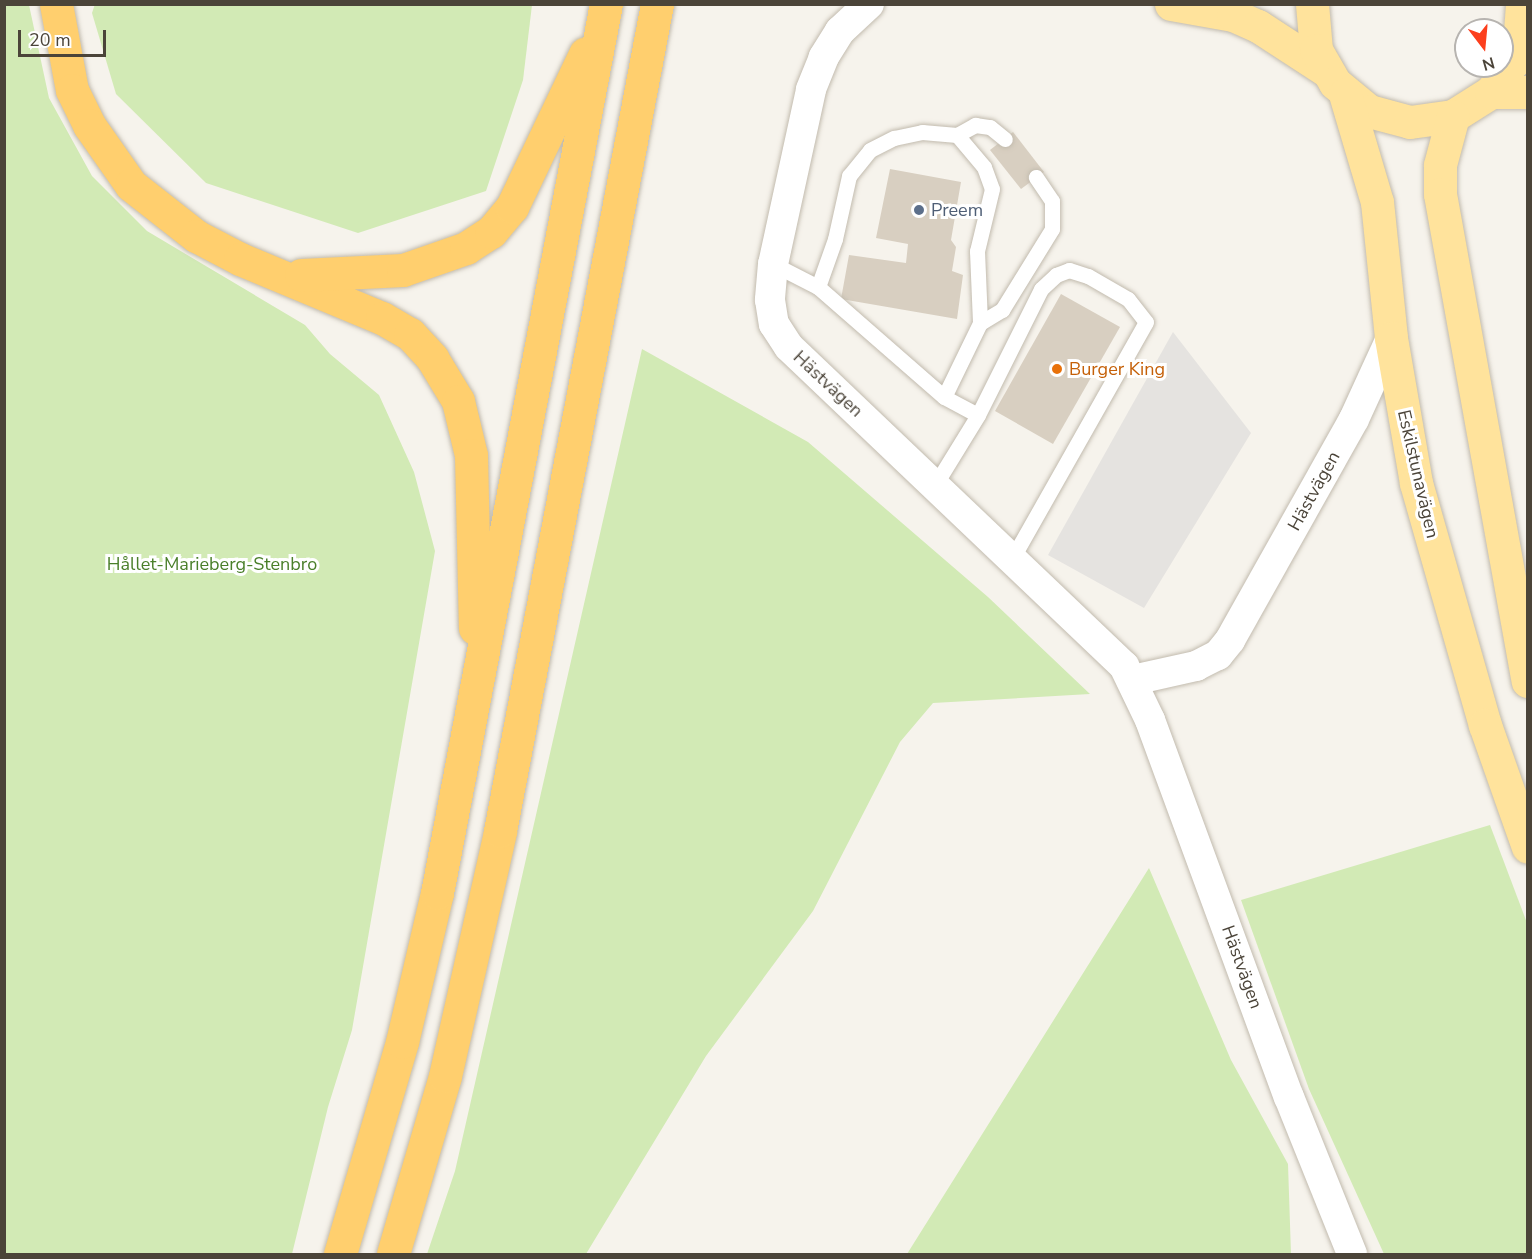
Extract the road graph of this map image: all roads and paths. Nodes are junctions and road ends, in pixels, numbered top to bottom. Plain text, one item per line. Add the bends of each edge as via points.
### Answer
1 (56, 4) edge
2 (657, 4) edge
3 (869, 4) edge
4 (1172, 4) edge
5 (1312, 4) edge
6 (1522, 4) edge
7 (606, 8) edge
8 (1336, 83) junction
9 (1491, 92) junction
10 (1527, 92) edge
11 (1453, 116) junction
12 (957, 135) junction
13 (1005, 139) dead end
14 (1036, 177) dead end
15 (773, 264) junction
16 (287, 275) junction
17 (819, 287) junction
18 (980, 322) junction
19 (1391, 338) junction
20 (944, 397) junction
21 (978, 415) junction
22 (935, 485) junction
23 (1012, 559) junction
24 (1133, 680) junction
25 (1527, 681) edge
26 (476, 700) junction
27 (1527, 847) edge
28 (340, 1254) edge
29 (393, 1254) edge
30 (1352, 1254) edge

1 - 16 highway via 72,90 89,126 131,185 196,236 240,259
2 - 29 highway via 500,831 445,1076
3 - 15 street, Hästvägen via 840,31 816,79
4 - 8 main road via 1233,15 1258,26
5 - 8 main road, Eskilstunavägen via 1313,38
6 - 9 main road via 1519,46 1508,70
7 - 16 highway via 512,207 491,231 466,248 403,270 334,276
7 - 26 highway
8 - 11 main road via 1369,111 1396,120 1425,122
8 - 19 main road, Eskilstunavägen via 1377,201
9 - 10 main road
9 - 11 main road
11 - 25 main road via 1440,165 1440,194
12 - 13 lane via 975,125 990,127
12 - 17 lane via 922,132 894,138 870,150 849,176
12 - 18 lane via 984,167 992,189 977,251
14 - 18 lane via 1052,201 1052,229 1002,310
15 - 17 lane
15 - 22 street, Hästvägen via 770,300 774,324 789,347
16 - 26 highway via 410,334 432,358 458,400 471,455
17 - 20 lane
18 - 20 lane
19 - 24 street, Hästvägen via 1353,419 1230,640 1218,655 1196,666
19 - 27 main road, Eskilstunavägen via 1416,483 1485,724
20 - 21 lane
21 - 22 lane
21 - 23 lane via 1041,289 1056,275 1069,270 1088,276 1128,300 1146,322
22 - 23 street, Hästvägen
23 - 24 street, Hästvägen via 1115,653
24 - 30 street, Hästvägen
26 - 28 highway via 402,1042

